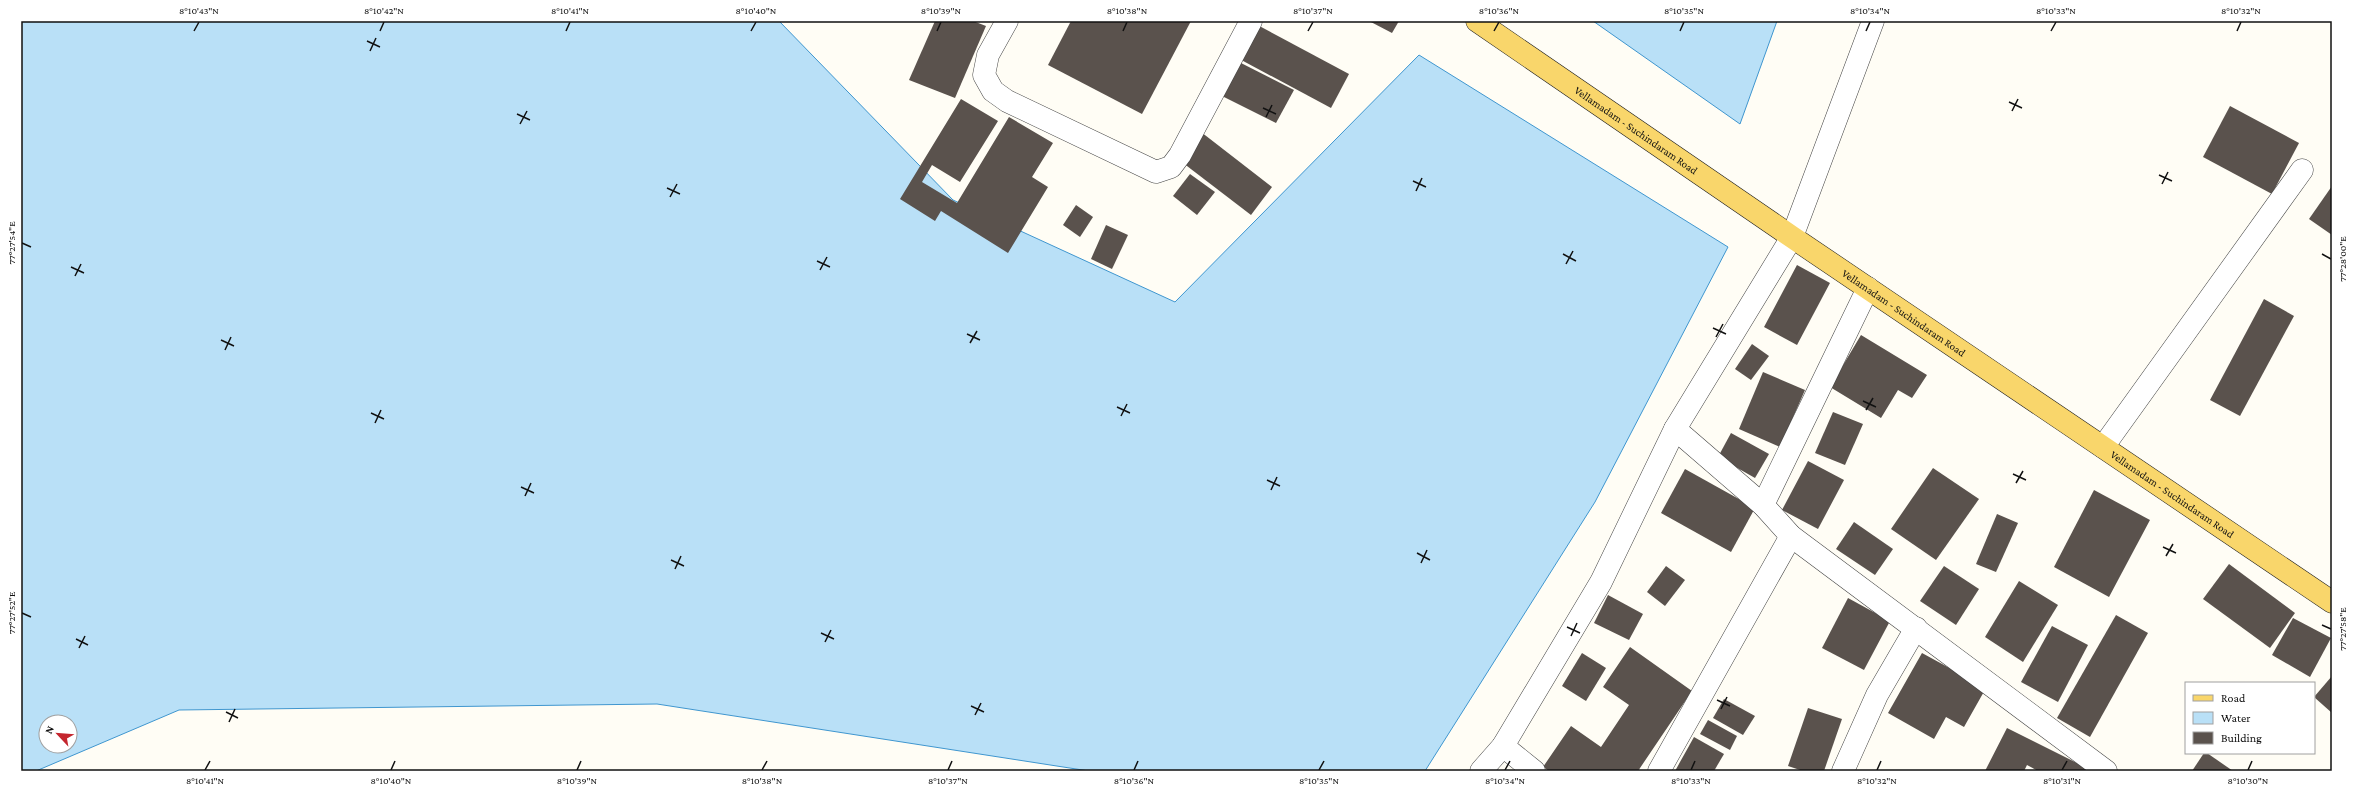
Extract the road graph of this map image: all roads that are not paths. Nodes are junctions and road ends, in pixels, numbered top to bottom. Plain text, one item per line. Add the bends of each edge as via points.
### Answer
1 (1007, 21) edge
2 (1251, 21) edge
3 (1477, 21) edge
4 (1873, 21) edge
5 (2302, 170) dead end
6 (1792, 237) junction
7 (1868, 288) junction
8 (1676, 429) junction
9 (2103, 447) junction
10 (1763, 505) junction
11 (1791, 536) junction
12 (2332, 602) edge
13 (1916, 628) junction
14 (1503, 746) junction
15 (1481, 771) edge
16 (1534, 771) edge
17 (1659, 771) edge
18 (1843, 771) edge
19 (2106, 771) edge

1 - 2 street via 988,55 985,68 984,75 993,91 1007,101 1156,172 1171,167 1180,155
3 - 6 main road, Vellamadam - Suchindaram Road
4 - 6 street
5 - 9 street
6 - 7 main road, Vellamadam - Suchindaram Road
6 - 8 street
7 - 9 main road, Vellamadam - Suchindaram Road
7 - 10 street
8 - 10 street
8 - 14 street via 1601,582
9 - 12 main road, Vellamadam - Suchindaram Road
10 - 11 street
11 - 13 street
11 - 17 street
13 - 18 street via 1877,695
13 - 19 street
14 - 15 street
14 - 16 street

